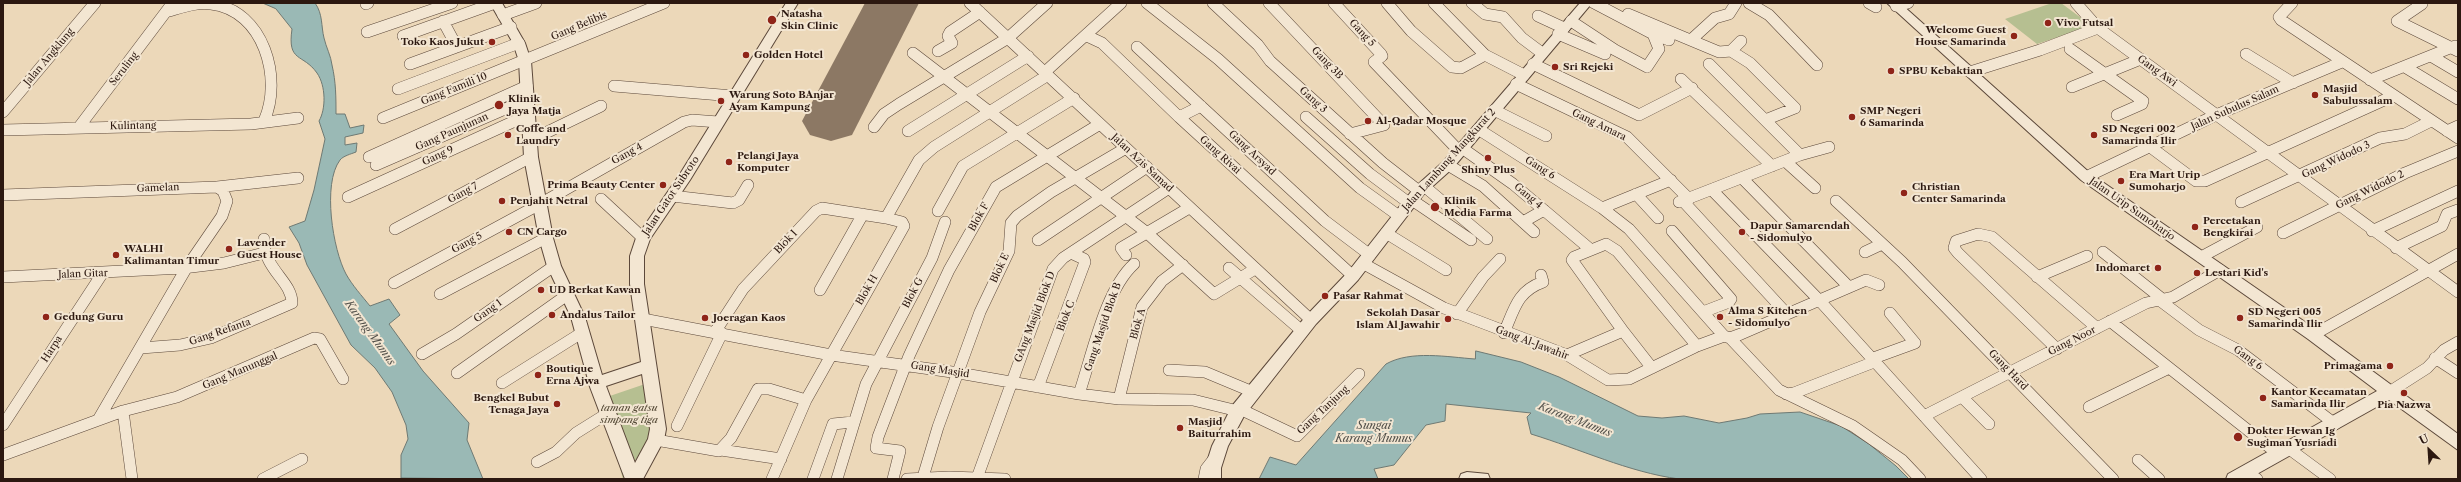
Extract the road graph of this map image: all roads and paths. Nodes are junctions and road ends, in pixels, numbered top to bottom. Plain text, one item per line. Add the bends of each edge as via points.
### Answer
1 (95, 3) edge
2 (452, 3) edge
3 (536, 3) edge
4 (664, 3) edge
5 (792, 3) edge
6 (1047, 3) edge
7 (1121, 3) edge
8 (1147, 3) edge
9 (1213, 3) edge
10 (1269, 3) edge
11 (1334, 3) edge
12 (1386, 3) edge
13 (1434, 3) edge
14 (1472, 3) edge
15 (1586, 3) edge
16 (1595, 3) edge
17 (1736, 3) edge
18 (1749, 3) edge
19 (2076, 3) edge
20 (2292, 3) edge
21 (1899, 4) edge
22 (2422, 4) dead end
23 (975, 6) edge
24 (170, 7) edge
25 (498, 7) edge
26 (1538, 16) dead end
27 (443, 22) junction
28 (511, 27) junction
29 (1564, 28) junction
30 (2098, 28) junction
31 (368, 32) dead end
32 (1653, 34) junction
33 (404, 36) dead end
34 (1087, 36) junction
35 (1008, 38) junction
36 (1692, 39) junction
37 (1669, 40) dead end
38 (1742, 41) dead end
39 (519, 43) junction
40 (457, 47) junction
41 (1136, 47) dead end
42 (2456, 48) edge
43 (2070, 49) dead end
44 (938, 51) dead end
45 (1731, 51) junction
46 (913, 53) dead end
47 (1542, 53) junction
48 (1605, 54) dead end
49 (2246, 54) dead end
50 (1485, 55) junction
51 (1028, 56) junction
52 (2431, 56) junction
53 (2141, 59) junction
54 (525, 61) junction
55 (2342, 62) junction
56 (410, 64) dead end
57 (1533, 64) junction
58 (1709, 64) dead end
59 (1817, 65) dead end
60 (2405, 67) junction
61 (1970, 72) junction
62 (2458, 72) edge
63 (1047, 74) junction
64 (2106, 74) junction
65 (943, 76) junction
66 (1681, 78) dead end
67 (1520, 80) junction
68 (2370, 80) junction
69 (2292, 83) junction
70 (614, 86) dead end
71 (1692, 88) junction
72 (2072, 88) dead end
73 (398, 89) dead end
74 (527, 92) junction
75 (966, 94) junction
76 (733, 96) junction
77 (2393, 96) junction
78 (1074, 98) junction
79 (2458, 99) edge
80 (601, 106) dead end
81 (1201, 106) junction
82 (1494, 110) junction
83 (3, 112) edge
84 (990, 112) junction
85 (1422, 114) joint
86 (2117, 114) dead end
87 (528, 115) junction
88 (2216, 115) junction
89 (1179, 117) junction
90 (1306, 117) dead end
91 (298, 118) dead end
92 (383, 118) dead end
93 (1764, 120) junction
94 (2431, 121) junction
95 (264, 122) junction
96 (718, 122) junction
97 (1100, 124) junction
98 (2458, 126) edge
99 (80, 127) junction
100 (874, 127) dead end
101 (1478, 129) junction
102 (3, 130) edge
103 (908, 131) dead end
104 (2447, 131) junction
105 (1016, 132) junction
106 (1350, 134) junction
107 (1546, 136) dead end
108 (2458, 138) edge
109 (529, 141) junction
110 (2149, 146) junction
111 (1829, 147) dead end
112 (1126, 148) junction
113 (1460, 150) junction
114 (2458, 151) edge
115 (2267, 153) junction
116 (1800, 155) junction
117 (1048, 156) junction
118 (531, 157) junction
119 (372, 161) dead end
120 (1786, 161) junction
121 (1448, 165) junction
122 (1772, 166) junction
123 (1147, 168) junction
124 (2086, 177) junction
125 (2299, 177) junction
126 (298, 178) dead end
127 (1076, 178) junction
128 (1742, 178) junction
129 (1671, 180) junction
130 (748, 185) dead end
131 (217, 186) junction
132 (1169, 188) junction
133 (1815, 188) dead end
134 (1712, 190) junction
135 (2457, 192) edge
136 (1636, 194) junction
137 (3, 195) edge
138 (1416, 195) junction
139 (672, 196) junction
140 (348, 197) dead end
141 (1101, 197) junction
142 (601, 199) dead end
143 (1684, 201) junction
144 (1836, 201) dead end
145 (2241, 202) dead end
146 (540, 204) junction
147 (2338, 206) junction
148 (1189, 208) junction
149 (1602, 208) junction
150 (1544, 210) junction
151 (2458, 210) edge
152 (938, 211) dead end
153 (863, 214) junction
154 (1399, 216) junction
155 (1127, 217) junction
156 (886, 218) junction
157 (1658, 218) dead end
158 (945, 222) dead end
159 (1523, 222) junction
160 (904, 226) joint
161 (2256, 227) dead end
162 (395, 229) dead end
163 (1672, 231) dead end
164 (2372, 231) junction
165 (1146, 232) junction
166 (1534, 232) dead end
167 (1386, 233) junction
168 (2284, 233) dead end
169 (546, 238) junction
170 (643, 238) junction
171 (264, 239) dead end
172 (1487, 239) dead end
173 (1038, 240) dead end
174 (1471, 240) dead end
175 (1882, 244) junction
176 (2396, 248) junction
177 (1590, 249) junction
178 (1071, 252) junction
179 (1865, 252) dead end
180 (2103, 252) dead end
181 (264, 253) junction
182 (2458, 254) edge
183 (1126, 255) dead end
184 (2087, 256) dead end
185 (2200, 257) junction
186 (1367, 259) junction
187 (1500, 259) dead end
188 (1134, 264) dead end
189 (1183, 265) junction
190 (554, 266) junction
191 (187, 267) junction
192 (1229, 268) dead end
193 (1255, 269) junction
194 (1446, 270) dead end
195 (2220, 270) junction
196 (2427, 270) junction
197 (102, 274) junction
198 (1541, 275) dead end
199 (1353, 276) junction
200 (3, 277) edge
201 (2037, 277) junction
202 (1239, 278) junction
203 (394, 283) dead end
204 (1879, 285) dead end
205 (1850, 287) junction
206 (820, 290) dead end
207 (2458, 292) edge
208 (440, 294) dead end
209 (567, 295) junction
210 (2159, 298) junction
211 (1820, 301) junction
212 (1703, 312) junction
213 (1890, 313) dead end
214 (1457, 314) junction
215 (1787, 314) junction
216 (643, 319) junction
217 (2110, 321) junction
218 (1306, 326) junction
219 (2097, 328) junction
220 (1623, 331) junction
221 (583, 332) junction
222 (718, 332) junction
223 (1504, 333) junction
224 (2313, 335) junction
225 (1727, 337) junction
226 (2458, 342) edge
227 (1697, 346) junction
228 (141, 348) junction
229 (2057, 349) junction
230 (422, 354) dead end
231 (830, 355) junction
232 (1567, 355) junction
233 (2435, 358) junction
234 (907, 360) junction
235 (1873, 360) junction
236 (876, 362) junction
237 (650, 365) junction
238 (1652, 368) junction
239 (2169, 368) junction
240 (1169, 370) dead end
241 (959, 372) junction
242 (2010, 372) junction
243 (457, 373) dead end
244 (2458, 373) edge
245 (1359, 374) dead end
246 (343, 379) dead end
247 (1010, 382) junction
248 (502, 383) dead end
249 (597, 383) junction
250 (1038, 387) junction
251 (2391, 391) junction
252 (1253, 392) junction
253 (1080, 394) junction
254 (1786, 394) junction
255 (1962, 397) junction
256 (1119, 399) junction
257 (806, 400) junction
258 (2089, 407) dead end
259 (1239, 410) junction
260 (118, 412) junction
261 (608, 413) junction
262 (1924, 416) junction
263 (98, 420) junction
264 (853, 422) junction
265 (1988, 424) dead end
266 (2335, 424) junction
267 (3, 425) edge
268 (677, 426) dead end
269 (656, 440) junction
270 (2458, 443) edge
271 (721, 450) junction
272 (2283, 451) junction
273 (3, 455) edge
274 (1216, 457) junction
275 (302, 459) dead end
276 (781, 459) junction
277 (2138, 460) dead end
278 (538, 462) dead end
279 (2246, 476) edge
280 (923, 477) junction
281 (977, 478) junction
282 (132, 479) edge
283 (263, 479) edge
284 (634, 479) edge
285 (772, 479) edge
286 (813, 479) edge
287 (837, 479) edge
288 (893, 479) edge
289 (907, 479) edge
290 (1005, 479) edge
291 (1204, 479) edge
292 (1213, 479) edge
293 (1467, 479) edge
294 (1482, 479) edge
295 (1920, 479) edge
296 (1981, 479) edge
297 (2114, 479) edge
298 (2159, 479) edge
299 (2330, 479) edge

1 - 83 street, Jalan Angklung
2 - 31 street
3 - 25 street
4 - 54 street, Gang Belibis
5 - 76 street, Jalan Gatot Subroto
6 - 35 street
7 - 34 street
8 - 154 street via 1218,60 1360,188
9 - 106 street, Gang 3 via 1258,45 1270,62
10 - 106 street, Gang 3B via 1384,125
11 - 85 street, Gang 5 via 1382,55 1374,62
12 - 50 street via 1411,31 1449,65 1461,68
13 - 50 street, Gang Amara
14 - 47 street via 1485,14 1503,17 1522,38
15 - 29 street, Jalan Lambung Mangkurat 2
16 - 32 street
16 - 36 street
17 - 36 street via 1729,14 1715,18
18 - 59 street via 1769,15
19 - 30 street, Gang Awi
20 - 55 street via 2282,11 2279,19
21 - 61 street, Jalan Urip Sumoharjo
22 - 42 street via 2398,22
23 - 35 street, Jalan Azis Samad
23 - 44 street via 950,32 948,36 952,43
24 - 95 street via 218,4 236,11 252,24 273,76 273,96
24 - 99 street, Seruling
25 - 27 street
25 - 28 street
26 - 29 street
27 - 33 street
27 - 40 street
28 - 39 street
28 - 40 street
29 - 32 street via 1647,67 1659,49
29 - 47 street, Jalan Lambung Mangkurat 2
29 - 48 street
30 - 53 street, Gang Awi
30 - 61 street
32 - 37 street
34 - 63 street
34 - 89 street, Gang Rivai via 1102,43
35 - 51 street, Jalan Azis Samad
35 - 65 street
36 - 45 street via 1719,52
38 - 45 street
39 - 54 street
39 - 73 street
40 - 56 street
41 - 81 street, Gang Arsyad
42 - 52 street
43 - 64 street
45 - 93 street via 1750,63 1795,108 1794,111
46 - 65 street
47 - 57 street, Jalan Lambung Mangkurat 2
49 - 69 street
50 - 67 street, Gang Amara
51 - 63 street, Jalan Azis Samad
51 - 75 street
52 - 60 street
52 - 62 street
53 - 64 street
53 - 88 street, Gang Awi
54 - 74 street
54 - 92 street, Gang Famili 10
55 - 68 street
55 - 69 street, Jalan Subulus Salam
57 - 67 street, Jalan Lambung Mangkurat 2
57 - 71 street via 1638,114
58 - 93 street
60 - 68 street
60 - 79 street
61 - 124 street, Jalan Urip Sumoharjo
63 - 78 street, Jalan Azis Samad
63 - 84 street
64 - 72 street
64 - 86 street via 2143,102
65 - 75 street
65 - 100 street via 892,109
66 - 71 street
67 - 82 street, Jalan Lambung Mangkurat 2
67 - 129 street, Gang Amara via 1627,137
68 - 77 street
69 - 88 street, Jalan Subulus Salam
70 - 76 street
71 - 122 street
74 - 87 street
74 - 119 street, Gang Paunjunan
75 - 84 street
75 - 103 street
76 - 96 street, Jalan Gatot Subroto
77 - 94 street
77 - 115 street
78 - 97 street, Jalan Azis Samad
78 - 105 street
80 - 109 street
81 - 89 street
81 - 186 street, Gang Arsyad
82 - 101 street, Jalan Lambung Mangkurat 2
82 - 107 street
84 - 105 street
84 - 156 street via 934,147 919,160
85 - 113 street, Gang 4
87 - 109 street
87 - 140 street, Gang 9
88 - 110 street, Jalan Subulus Salam
88 - 115 street, Gang Awi
89 - 199 street, Gang Rivai
90 - 138 street via 1370,174
91 - 95 street, Kulintang
93 - 116 street
94 - 104 street
94 - 125 street, Gang Widodo 3 via 2405,134 2380,138
95 - 99 street, Kulintang
96 - 139 street, Jalan Gatot Subroto
96 - 146 street, Gang 4 via 684,122
97 - 112 street, Jalan Azis Samad
97 - 117 street, Blok F
98 - 104 street
99 - 102 street, Kulintang
101 - 113 street, Jalan Lambung Mangkurat 2
101 - 149 street, Gang 6
104 - 108 street
105 - 117 street
105 - 152 street via 963,166
106 - 138 street, Gang 3
109 - 118 street
110 - 115 street via 2200,182
110 - 124 street, Jalan Subulus Salam
111 - 116 street
112 - 123 street, Jalan Azis Samad
112 - 127 street, Blok E
113 - 121 street, Jalan Lambung Mangkurat 2
113 - 150 street, Gang 4 via 1498,173
114 - 147 street, Gang Widodo 2 via 2405,173
115 - 125 street, Gang Awi
116 - 120 street
117 - 127 street
117 - 234 street, Blok F via 996,187 950,270
118 - 146 street
118 - 162 street, Gang 7
120 - 122 street
120 - 133 street
121 - 138 street, Jalan Lambung Mangkurat 2
121 - 159 street via 1483,186
122 - 128 street
123 - 132 street, Jalan Azis Samad
123 - 141 street
124 - 185 street, Jalan Urip Sumoharjo
125 - 145 street, Gang Widodo 3
125 - 147 street, Gang Awi
126 - 131 street, Gamelan
127 - 141 street
127 - 241 street, Blok E via 1017,216 1011,223 1009,251 980,312
128 - 134 street
128 - 205 street
129 - 136 street
129 - 143 street, Gang Amara
130 - 139 street via 739,200 733,203
131 - 137 street, Gamelan
131 - 191 street via 223,191 226,205 222,216
132 - 148 street, Jalan Azis Samad
132 - 155 street, GAng Masjid Blok D
134 - 143 street
134 - 211 street
135 - 164 street
136 - 149 street
136 - 157 street
138 - 154 street, Jalan Lambung Mangkurat 2
138 - 172 street
138 - 174 street
139 - 170 street, Jalan Gatot Subroto
141 - 155 street
141 - 173 street
142 - 170 street
143 - 215 street, Gang Amara
144 - 175 street, Gang Hard
146 - 169 street
146 - 203 street, Gang 5
147 - 164 street, Gang Awi
147 - 168 street, Gang Widodo 2
148 - 165 street
148 - 193 street, Jalan Azis Samad
149 - 212 street, Gang 6 via 1638,238
150 - 159 street
150 - 177 street, Gang 4
151 - 176 street via 2447,214 2442,226
153 - 156 street, Blok I
153 - 206 street
153 - 222 street, Blok I via 822,208 813,213 743,288
154 - 167 street, Jalan Lambung Mangkurat 2
155 - 165 street
155 - 178 street, GAng Masjid Blok D
156 - 160 street, Blok I via 902,222
158 - 236 street, Blok G via 932,258
159 - 166 street
160 - 231 street, Blok H
161 - 185 street
163 - 212 street via 1731,299
164 - 176 street, Gang Awi
165 - 183 street via 1120,248
165 - 189 street
167 - 186 street, Jalan Lambung Mangkurat 2
167 - 194 street
169 - 190 street
169 - 208 street
170 - 216 street, Jalan Gatot Subroto via 636,263
171 - 181 street
175 - 179 street
175 - 242 street, Gang Hard
176 - 196 street, Gang Awi
177 - 220 street via 1572,260
177 - 227 street via 1606,244 1612,247
178 - 247 street, GAng Masjid Blok D via 1054,269
178 - 250 street, Blok C via 1085,261
180 - 210 street, Gang 6
181 - 191 street, Jalan Gitar via 236,261
181 - 228 street, Gang Refanta via 294,301 287,307 211,338 180,346
182 - 196 street
184 - 201 street
185 - 195 street, Jalan Urip Sumoharjo
186 - 199 street, Jalan Lambung Mangkurat 2
186 - 214 street, Gang Al-Jawahir
187 - 214 street via 1483,277
188 - 253 street, Gang Masjid Blok B via 1124,273 1113,292
189 - 202 street via 1214,294
189 - 256 street, Blok A via 1162,281 1142,307
190 - 209 street
190 - 230 street, Gang 1 via 452,337
191 - 197 street, Jalan Gitar
191 - 228 street
192 - 202 street
193 - 202 street
193 - 218 street, Jalan Azis Samad
195 - 210 street, Gang Noor via 2173,297
195 - 224 street, Jalan Urip Sumoharjo
196 - 207 street, Gang Awi
196 - 224 street
197 - 200 street, Jalan Gitar
197 - 267 street, Harpa
198 - 223 street via 1543,282 1524,290
199 - 218 street, Jalan Lambung Mangkurat 2
201 - 219 street
201 - 229 street via 1987,235 1978,234 1956,241 1954,245 1958,253
202 - 218 street
204 - 205 street, Gang Al-Jawahir via 1867,280
205 - 211 street, Gang Al-Jawahir
209 - 221 street
209 - 243 street
210 - 217 street, Gang Noor
210 - 266 street, Gang 6 via 2199,330 2238,350
211 - 215 street, Gang Al-Jawahir
211 - 235 street
212 - 225 street, Gang 6
213 - 235 street via 1915,343
214 - 223 street, Gang Al-Jawahir
215 - 225 street, Gang Al-Jawahir
216 - 222 street, Gang Masjid
216 - 237 street, Jalan Gatot Subroto
217 - 219 street, Gang Noor
217 - 239 street
218 - 252 street, Jalan Lambung Mangkurat 2
219 - 229 street, Gang Noor
220 - 232 street
220 - 238 street
221 - 248 street
221 - 249 street
222 - 231 street, Gang Masjid
222 - 268 street, Blok I
223 - 232 street, Gang Al-Jawahir
224 - 251 street, Jalan Urip Sumoharjo
225 - 227 street, Gang Al-Jawahir
225 - 254 street
226 - 233 street
227 - 238 street, Gang Al-Jawahir
228 - 263 street
229 - 242 street, Gang Noor
231 - 236 street, Gang Masjid
231 - 257 street, Blok H
232 - 238 street, Gang Al-Jawahir via 1602,378 1615,381 1629,379
233 - 244 street
233 - 251 street via 2427,368
234 - 236 street, Gang Masjid
234 - 241 street, Gang Masjid
234 - 288 street, Blok F via 875,445 878,449 900,452
235 - 254 street
235 - 262 street
236 - 264 street, Blok G
237 - 249 street
237 - 269 street, Jalan Gatot Subroto via 657,416
239 - 258 street
239 - 272 street
240 - 252 street via 1205,372
241 - 247 street, Gang Masjid
241 - 280 street via 938,427
242 - 255 street, Gang Noor
242 - 297 street, Gang Hard
245 - 259 street, Gang Tanjung via 1297,436
246 - 260 street, Gang Manunggal via 320,339 314,338 171,399
247 - 250 street, Gang Masjid
247 - 281 street, GAng Masjid Blok D
249 - 261 street
250 - 253 street, Gang Masjid
251 - 266 street
251 - 270 street, Jalan Urip Sumoharjo
252 - 259 street, Jalan Lambung Mangkurat 2
253 - 256 street, Gang Masjid
254 - 295 street via 1853,426 1902,460
255 - 262 street, Gang Noor
255 - 265 street
256 - 259 street, Gang Masjid via 1194,400
257 - 271 street via 769,389 758,389 747,403
257 - 276 street, Blok H
259 - 274 street, Jalan Lambung Mangkurat 2
260 - 263 street
260 - 282 street
261 - 278 street via 576,433 556,452
261 - 284 street
262 - 296 street
263 - 273 street
264 - 286 street via 833,424
264 - 287 street, Blok G
266 - 272 street
269 - 271 street
269 - 284 street, Jalan Gatot Subroto
271 - 276 street
272 - 279 street
272 - 299 street
274 - 291 street via 1206,469
274 - 292 street, Jalan Lambung Mangkurat 2
275 - 283 street
276 - 285 street, Blok H
277 - 298 street
280 - 281 street
280 - 289 street
281 - 290 street
293 - 294 street

